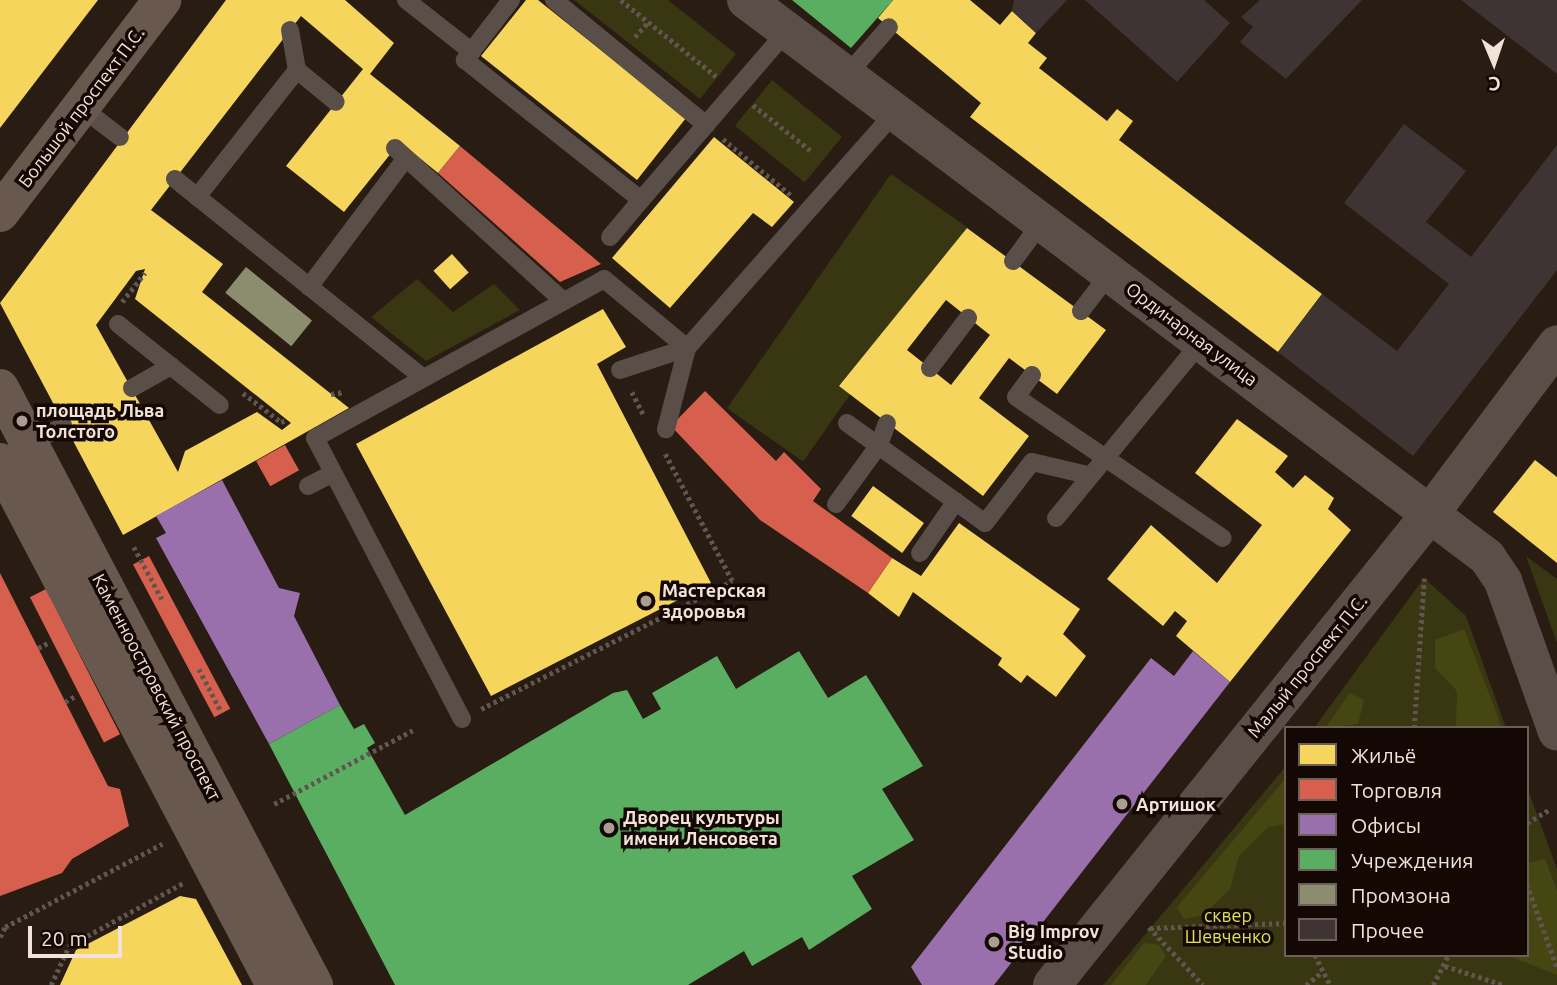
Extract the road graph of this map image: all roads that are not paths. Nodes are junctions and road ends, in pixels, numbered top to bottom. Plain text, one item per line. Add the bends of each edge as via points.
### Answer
1 (162, 0) edge
2 (406, 0) edge
3 (512, 0) edge
4 (554, 0) edge
5 (746, 0) edge
6 (889, 27) dead end
7 (290, 30) dead end
8 (787, 31) junction
9 (472, 52) junction
10 (297, 69) junction
11 (846, 76) junction
12 (336, 102) dead end
13 (81, 107) junction
14 (895, 112) junction
15 (706, 125) junction
16 (120, 137) dead end
17 (174, 179) dead end
18 (197, 197) junction
19 (641, 201) junction
20 (0, 213) edge
21 (1042, 222) junction
22 (610, 237) dead end
23 (1013, 261) dead end
24 (1110, 273) junction
25 (309, 287) junction
26 (563, 301) junction
27 (1081, 311) dead end
28 (968, 318) dead end
29 (118, 324) road end
30 (1202, 341) junction
31 (1557, 344) edge
32 (687, 348) junction
33 (172, 366) junction
34 (930, 368) dead end
35 (620, 370) road end
36 (1032, 376) dead end
37 (422, 377) junction
38 (0, 388) edge
39 (132, 388) dead end
40 (220, 405) road end
41 (887, 423) dead end
42 (847, 424) dead end
43 (63, 426) dead end
44 (658, 433) road end
45 (879, 445) junction
46 (1111, 459) junction
47 (11, 472) edge
48 (333, 473) junction
49 (1087, 475) junction
50 (308, 486) dead end
51 (956, 501) junction
52 (835, 504) dead end
53 (1430, 514) junction
54 (1056, 518) dead end
55 (1223, 538) dead end
56 (920, 553) dead end
57 (462, 719) road end
58 (1557, 732) edge
59 (275, 985) edge
60 (314, 985) edge
61 (1052, 985) edge

1 - 13 main road, Большой проспект П.С.
2 - 9 lane
3 - 9 lane
4 - 15 lane
5 - 8 street, Ординарная улица
6 - 11 lane
7 - 10 lane
8 - 11 street, Ординарная улица
8 - 15 lane
9 - 19 lane via 465,60
10 - 12 lane
10 - 18 lane
11 - 14 street, Ординарная улица
13 - 16 lane
13 - 20 main road, Большой проспект П.С.
14 - 21 street, Ординарная улица
14 - 32 lane
15 - 19 lane
17 - 18 lane
18 - 25 lane
19 - 22 lane
21 - 23 lane
21 - 24 street, Ординарная улица
24 - 27 lane
24 - 30 street, Ординарная улица
25 - 26 lane via 400,154
25 - 37 lane
26 - 32 lane via 604,279
26 - 37 lane
28 - 34 lane
29 - 33 lane
30 - 46 lane
30 - 53 street, Ординарная улица
31 - 53 street, Малый проспект П.С.
32 - 35 lane
32 - 44 lane
33 - 39 lane
33 - 40 lane
36 - 46 lane via 1016,397
37 - 48 lane via 315,438
38 - 47 main road, Каменноостровский проспект
41 - 45 lane
42 - 45 lane
43 - 47 lane
45 - 51 lane
45 - 52 lane
46 - 49 lane
46 - 55 lane
47 - 59 main road, Каменноостровский проспект
47 - 60 main road, Каменноостровский проспект
48 - 50 lane
48 - 57 lane
49 - 51 lane via 1031,462 985,523
49 - 54 lane
51 - 56 lane
53 - 58 street, Ординарная улица via 1487,557 1503,581
53 - 61 street, Малый проспект П.С.

